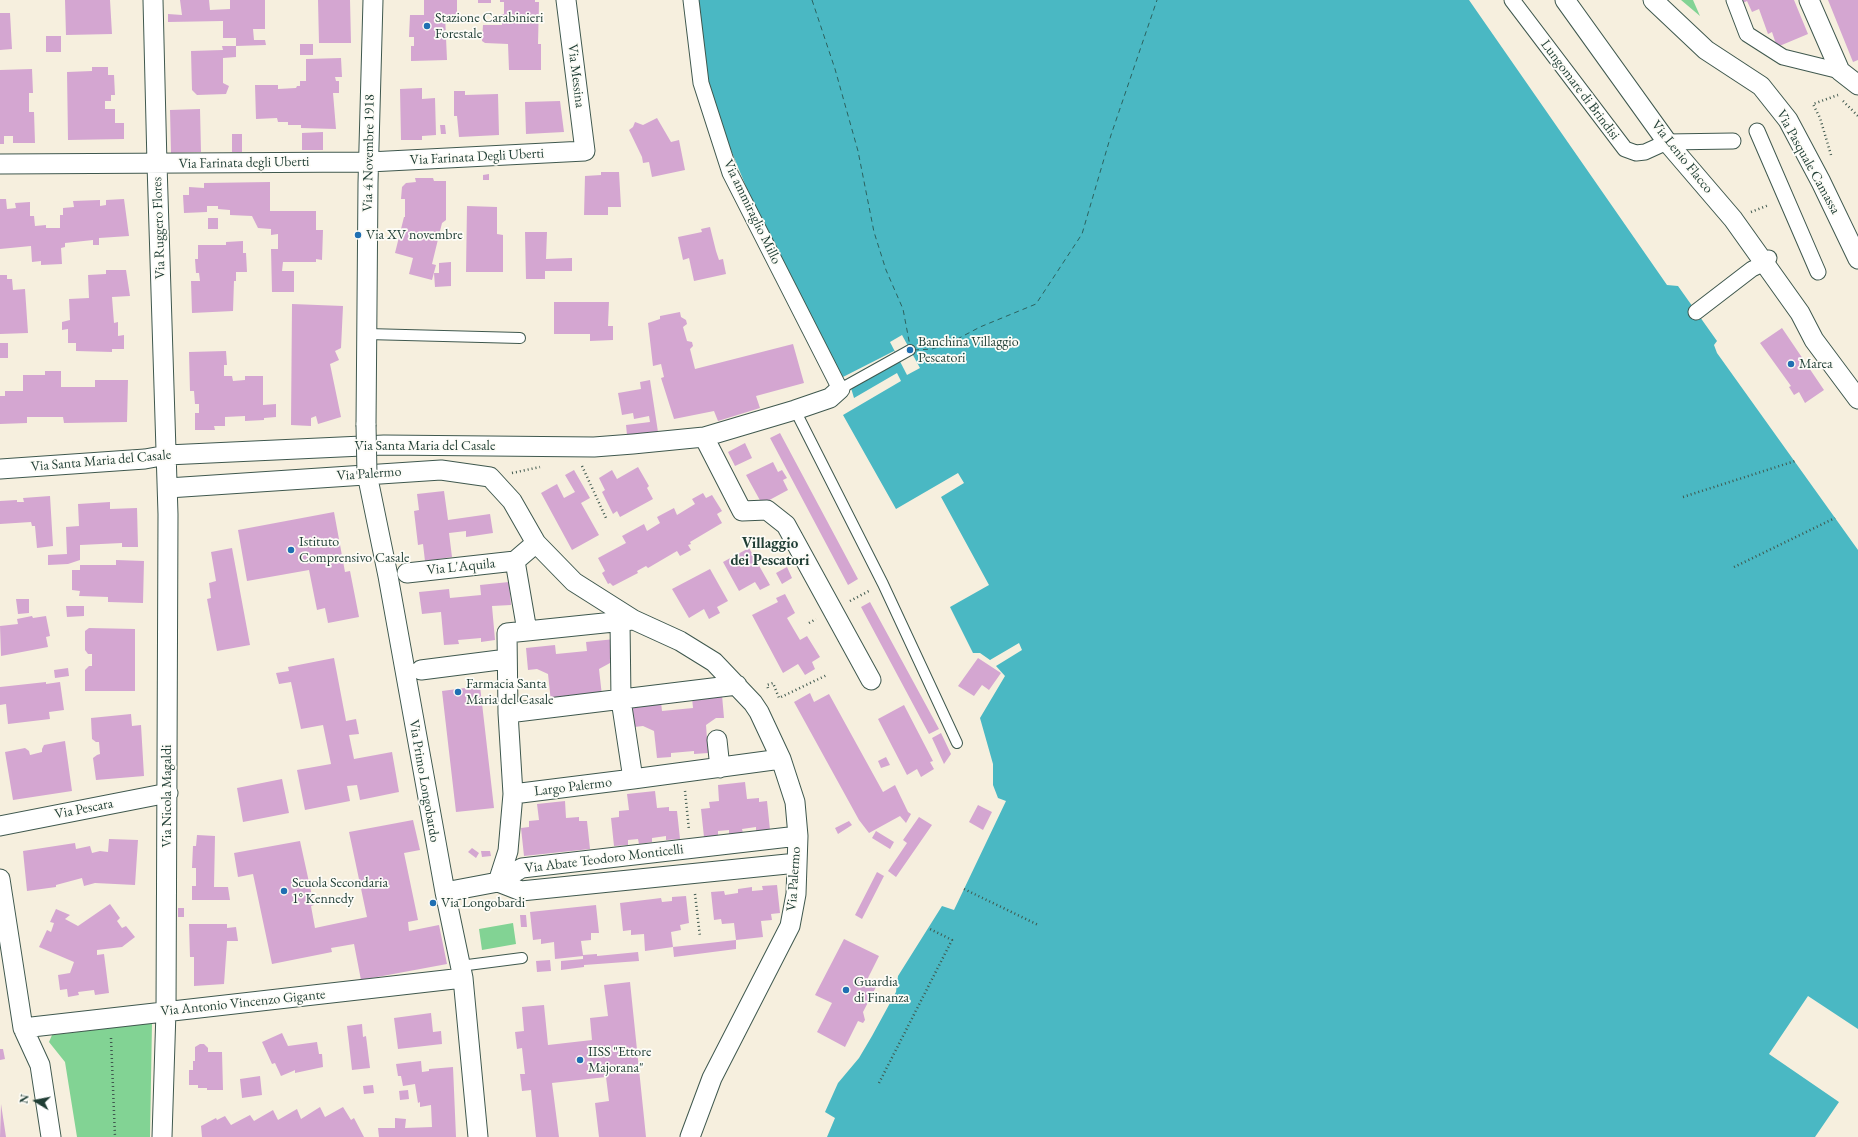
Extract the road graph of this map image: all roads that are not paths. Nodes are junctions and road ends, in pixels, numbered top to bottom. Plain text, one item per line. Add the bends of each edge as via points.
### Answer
1 (153, 0) edge
2 (373, 0) edge
3 (566, 0) edge
4 (691, 0) edge
5 (1512, 0) edge
6 (1565, 0) edge
7 (1653, 0) edge
8 (1734, 0) edge
9 (1809, 0) edge
10 (1840, 71) junction
11 (1858, 85) edge
12 (1758, 131) dead end
13 (1733, 141) dead end
14 (1667, 142) junction
15 (585, 151) joint
16 (369, 162) junction
17 (0, 164) edge
18 (156, 164) junction
19 (1858, 258) edge
20 (1767, 260) junction
21 (1818, 272) dead end
22 (1696, 312) dead end
23 (367, 334) junction
24 (520, 338) dead end
25 (910, 350) dead end
26 (840, 389) junction
27 (1858, 399) edge
28 (795, 410) junction
29 (366, 425) joint
30 (704, 437) junction
31 (167, 455) junction
32 (0, 469) edge
33 (367, 474) junction
34 (168, 488) junction
35 (536, 543) junction
36 (515, 561) junction
37 (407, 573) dead end
38 (627, 621) junction
39 (527, 631) junction
40 (507, 659) junction
41 (421, 670) dead end
42 (870, 680) dead end
43 (737, 685) junction
44 (621, 700) junction
45 (508, 713) junction
46 (717, 740) dead end
47 (957, 743) dead end
48 (781, 759) junction
49 (720, 768) junction
50 (633, 779) junction
51 (168, 793) junction
52 (513, 794) junction
53 (0, 826) edge
54 (798, 836) junction
55 (797, 863) junction
56 (0, 879) edge
57 (498, 882) junction
58 (445, 892) junction
59 (522, 958) dead end
60 (462, 972) junction
61 (166, 1011) junction
62 (22, 1028) junction
63 (51, 1137) edge
64 (162, 1137) edge
65 (478, 1137) edge
66 (690, 1137) edge

1 - 18 street, Via Ruggero Flores
2 - 16 street, Via 4 Novembre 1918
3 - 15 street, Via Messina
4 - 26 street, Via ammiraglio Millo via 701,83 730,173
5 - 14 street, Lungomare di Brindisi via 1625,149 1636,153 1645,152
6 - 14 street, Via Lenio Flacco
7 - 19 street, Via Pasquale Camassa via 1706,50 1761,86 1788,120
8 - 10 street via 1747,34 1783,57
9 - 10 street
10 - 11 street
12 - 21 street
13 - 14 street, Lungomare di Brindisi
14 - 20 street, Via Lenio Flacco
15 - 16 street, Via Farinata Degli Uberti
16 - 18 street, Via Farinata degli Uberti
16 - 23 street, Via 4 Novembre 1918
17 - 18 street, Via Farinata degli Uberti
18 - 31 street, Via Ruggero Flores
20 - 22 street
20 - 27 street, Via Lenio Flacco via 1814,340
23 - 24 lane
23 - 29 street, Via 4 Novembre 1918
25 - 26 lane
26 - 28 street, Via Santa Maria del Casale via 830,398
28 - 30 street, Via Santa Maria del Casale
28 - 47 lane via 883,584
29 - 33 street, Via Primo Longobardo, bridge
30 - 31 street, Via Santa Maria del Casale via 594,447 384,445
30 - 42 street via 742,511 767,510 786,525
31 - 32 street, Via Santa Maria del Casale via 145,460
31 - 34 street, Via Nicola Magaldi
33 - 34 street, Via Palermo
33 - 35 street, Via Palermo via 441,470 490,478 512,501
33 - 58 street, Via Primo Longobardo
34 - 51 street, Via Nicola Magaldi
35 - 36 street
35 - 38 street, Via Palermo via 574,582
36 - 37 street, Via L'Aquila
36 - 39 street
38 - 39 street
38 - 43 street, Via Palermo via 680,641 714,662
38 - 44 street
39 - 40 street, Largo Palermo via 507,633
40 - 41 street
40 - 45 street, Largo Palermo
43 - 44 street
43 - 48 street, Via Palermo via 759,712
44 - 45 street
44 - 50 street
45 - 52 street, Largo Palermo
46 - 49 street
48 - 49 street, Largo Palermo
48 - 54 street, Via Palermo via 795,802
49 - 50 street, Largo Palermo
50 - 52 street, Largo Palermo
51 - 53 street, Via Pescara
51 - 61 street, Via Nicola Magaldi
52 - 57 street, Largo Palermo via 508,851
54 - 55 street, Via Palermo
54 - 57 street, Via Abate Teodoro Monticelli via 522,868
55 - 57 street, Via Abate Teodoro Monticelli via 521,891
55 - 66 street, Via Palermo via 796,894 790,926 712,1078
56 - 62 street
57 - 58 street
58 - 60 street, Via Primo Longobardo
59 - 60 lane
60 - 61 street, Via Antonio Vincenzo Gigante
60 - 65 street, Via Primo Longobardo
61 - 62 street, Via Antonio Vincenzo Gigante
61 - 64 street, Via Nicola Magaldi
62 - 63 street via 40,1065

